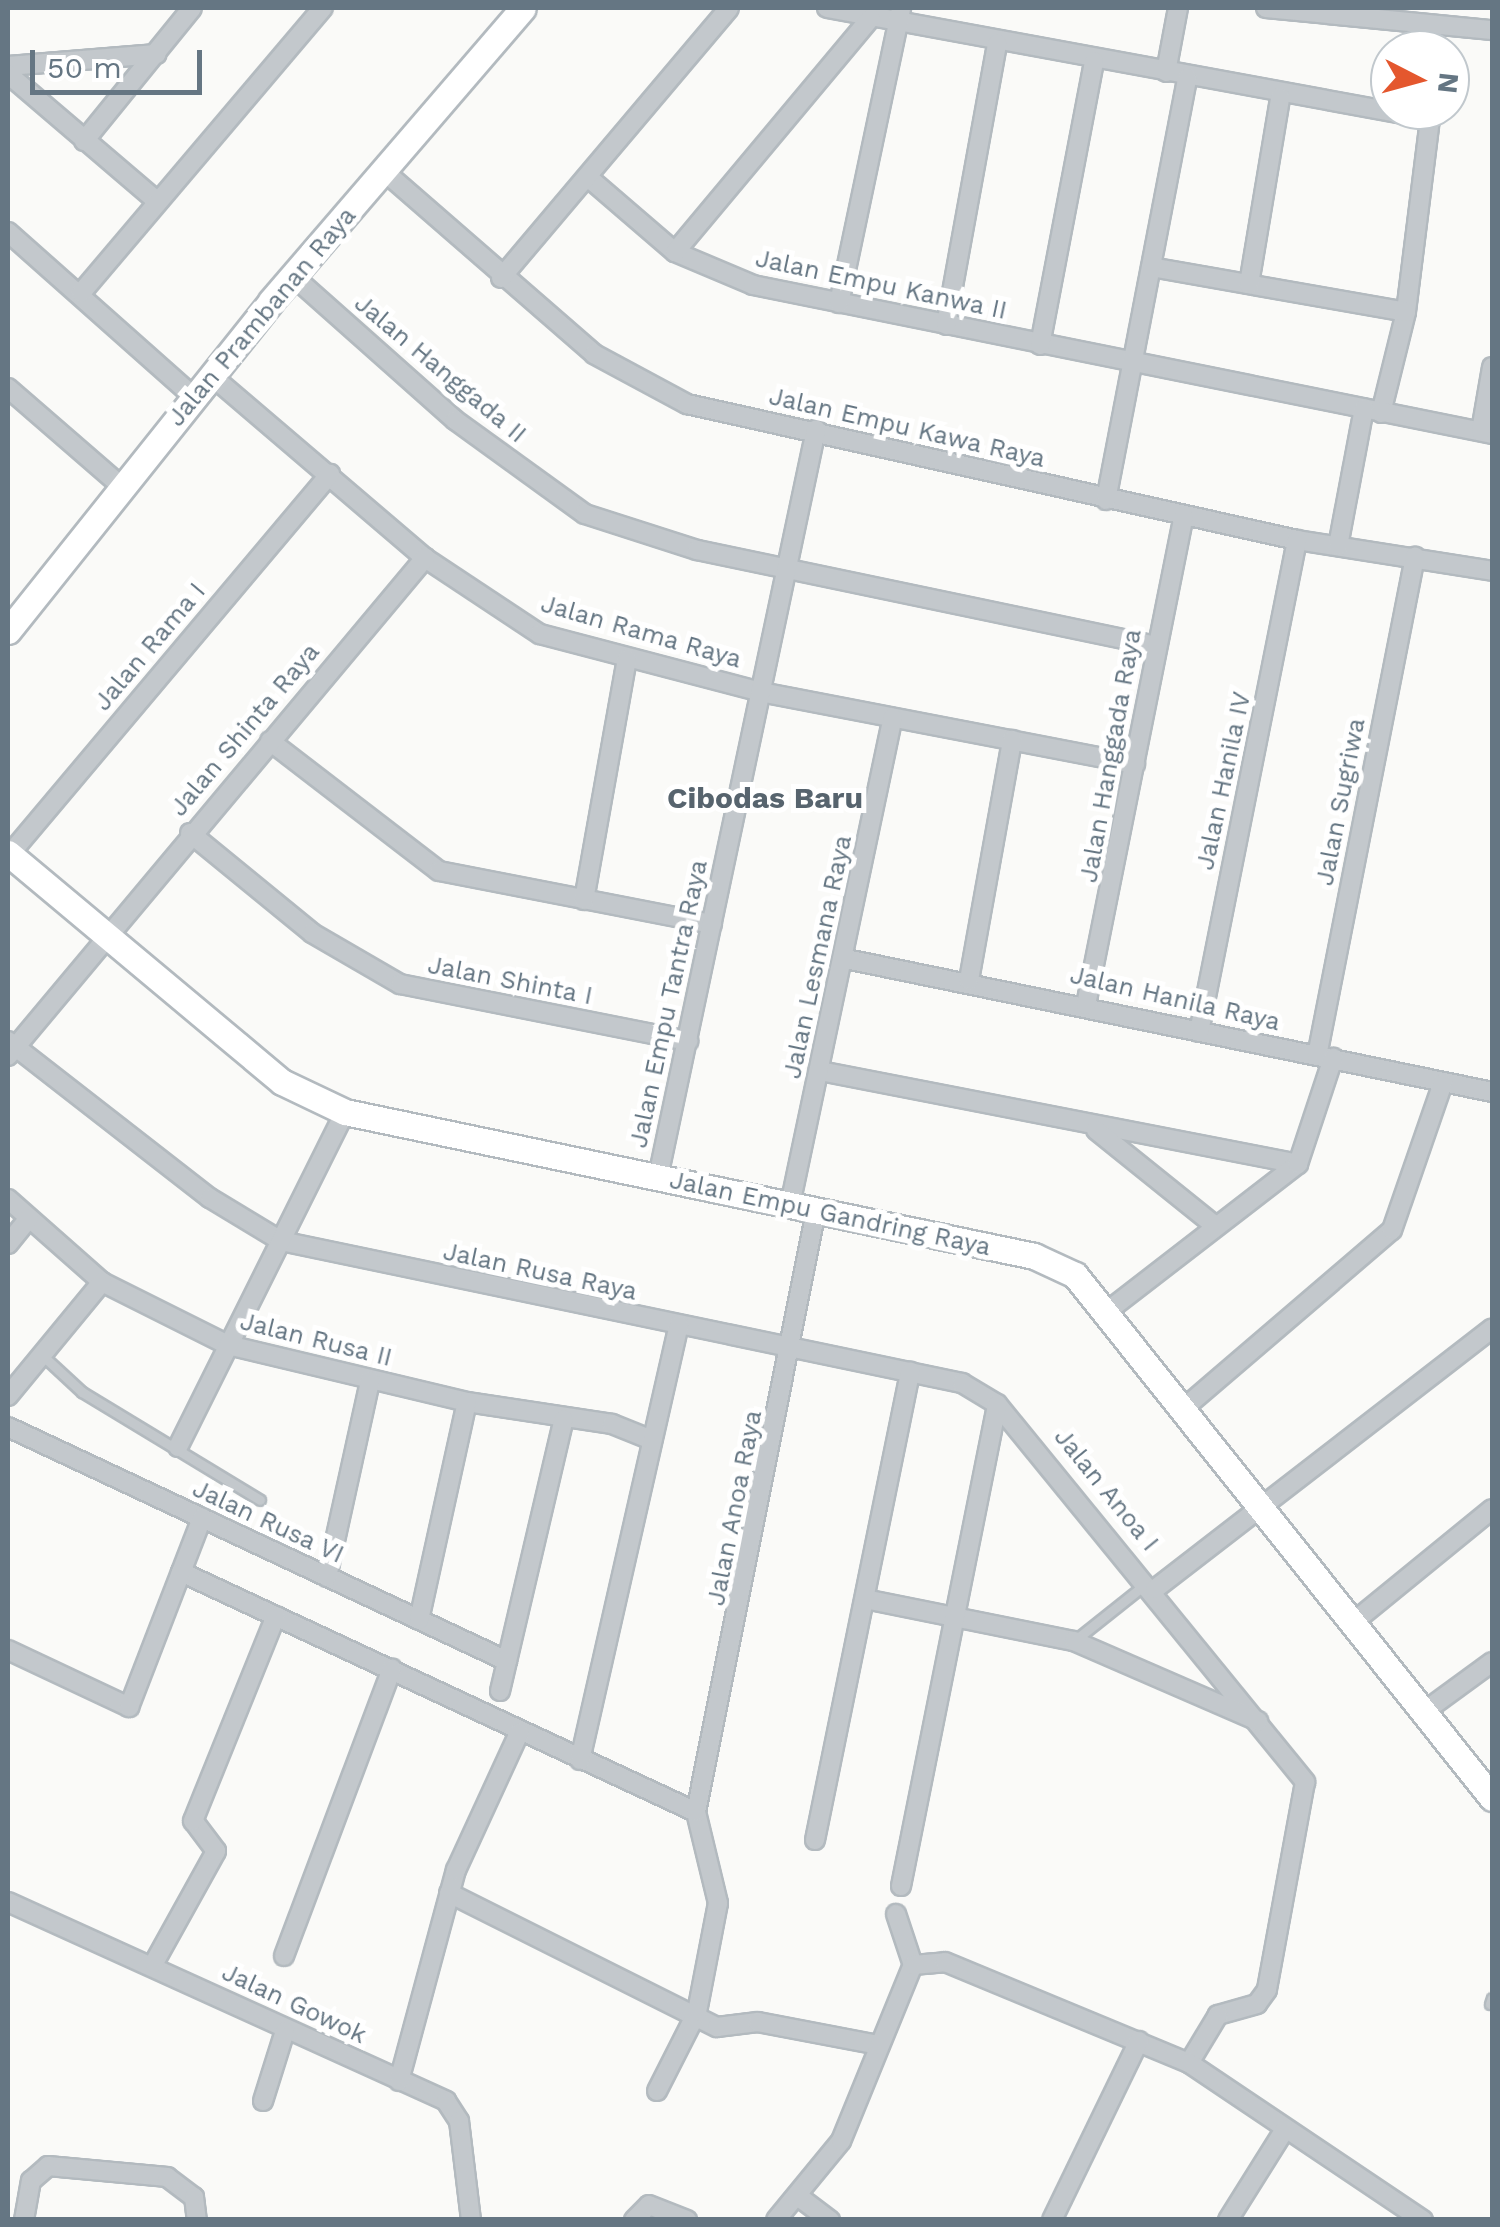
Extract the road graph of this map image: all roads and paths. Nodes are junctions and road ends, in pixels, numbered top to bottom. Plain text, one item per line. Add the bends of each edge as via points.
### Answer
1 (192, 8) edge
2 (323, 8) edge
3 (523, 8) edge
4 (729, 8) edge
5 (827, 8) edge
6 (1178, 8) edge
7 (1266, 8) edge
8 (1460, 8) edge
9 (899, 16) edge
10 (871, 18) junction
11 (1457, 28) junction
12 (1492, 30) edge
13 (997, 44) junction
14 (157, 54) junction
15 (1094, 61) junction
16 (8, 66) edge
17 (1166, 72) junction
18 (8, 74) edge
19 (1186, 78) junction
20 (1280, 98) junction
21 (84, 141) junction
22 (386, 172) junction
23 (590, 179) junction
24 (158, 202) junction
25 (8, 232) edge
26 (676, 252) junction
27 (1151, 267) junction
28 (294, 277) junction
29 (501, 278) junction
30 (1249, 284) junction
31 (81, 293) junction
32 (839, 303) junction
33 (1406, 312) junction
34 (946, 325) junction
35 (1040, 345) junction
36 (1131, 364) junction
37 (1492, 368) edge
38 (213, 377) junction
39 (8, 388) edge
40 (194, 397) junction
41 (1373, 410) junction
42 (816, 430) junction
43 (1487, 432) edge
44 (330, 474) junction
45 (121, 486) junction
46 (1106, 500) junction
47 (1184, 516) junction
48 (1297, 540) junction
49 (1338, 546) junction
50 (1415, 557) junction
51 (425, 558) junction
52 (784, 569) junction
53 (1492, 571) edge
54 (8, 631) edge
55 (1156, 646) junction
56 (626, 659) junction
57 (761, 692) junction
58 (893, 718) junction
59 (1012, 740) junction
60 (270, 741) junction
61 (1135, 764) junction
62 (190, 833) junction
63 (8, 853) edge
64 (584, 900) junction
65 (712, 924) junction
66 (103, 934) junction
67 (846, 959) junction
68 (969, 980) junction
69 (1086, 1005) junction
70 (1199, 1032) junction
71 (688, 1041) junction
72 (10, 1048) edge
73 (1325, 1057) junction
74 (820, 1070) junction
75 (1443, 1083) junction
76 (1492, 1092) edge
77 (346, 1112) junction
78 (1095, 1129) junction
79 (1298, 1164) junction
80 (658, 1178) junction
81 (8, 1198) edge
82 (790, 1205) junction
83 (816, 1210) junction
84 (29, 1218) junction
85 (1213, 1224) junction
86 (281, 1241) junction
87 (8, 1244) edge
88 (102, 1282) junction
89 (1104, 1313) junction
90 (679, 1326) junction
91 (1492, 1329) edge
92 (228, 1345) junction
93 (790, 1346) junction
94 (42, 1354) junction
95 (910, 1372) junction
96 (370, 1381) junction
97 (8, 1396) edge
98 (467, 1402) junction
99 (998, 1404) junction
100 (1183, 1408) junction
101 (564, 1419) junction
102 (8, 1427) edge
103 (652, 1440) junction
104 (178, 1447) junction
105 (260, 1500) dead end
106 (1264, 1510) junction
107 (1492, 1510) edge
108 (202, 1518) junction
109 (181, 1572) junction
110 (327, 1578) junction
111 (1152, 1585) junction
112 (865, 1599) junction
113 (956, 1612) junction
114 (276, 1616) junction
115 (418, 1620) junction
116 (1350, 1624) junction
117 (1074, 1641) junction
118 (8, 1650) edge
119 (507, 1661) junction
120 (1492, 1662) edge
121 (392, 1670) junction
122 (500, 1691) dead end
123 (1421, 1714) junction
124 (1264, 1724) junction
125 (518, 1732) junction
126 (580, 1760) junction
127 (1492, 1798) edge
128 (696, 1812) junction
129 (814, 1840) dead end
130 (901, 1886) dead end
131 (449, 1893) junction
132 (8, 1902) edge
133 (896, 1914) dead end
134 (284, 1956) dead end
135 (154, 1963) junction
136 (913, 1965) junction
137 (697, 2012) junction
138 (285, 2031) junction
139 (1139, 2041) junction
140 (878, 2045) junction
141 (1189, 2063) junction
142 (399, 2080) junction
143 (658, 2091) dead end
144 (263, 2102) dead end
145 (1285, 2129) junction
146 (799, 2197) junction
147 (24, 2220) edge
148 (197, 2220) edge
149 (471, 2220) edge
150 (634, 2220) edge
151 (687, 2220) edge
152 (776, 2220) edge
153 (830, 2220) edge
154 (1052, 2220) edge
155 (1228, 2220) edge
156 (1423, 2220) edge

1 - 14 street
2 - 24 street
3 - 22 street, Jalan Prambanan Raya
4 - 23 street
5 - 10 street
6 - 17 street
7 - 11 street
8 - 11 street
9 - 10 street
9 - 13 street
9 - 32 street
10 - 26 street
11 - 12 street
13 - 15 street
13 - 34 street
14 - 16 street
14 - 21 street
15 - 17 street
15 - 35 street
17 - 19 street
18 - 21 street
19 - 20 street
19 - 27 street
20 - 30 street
20 - 33 street via 1430,119
21 - 24 street
22 - 28 street, Jalan Prambanan Raya
22 - 29 street, Jalan Empu Kawa Raya
23 - 26 street, Jalan Empu Kanwa II
23 - 29 street
24 - 31 street
25 - 31 street
26 - 32 street, Jalan Empu Kanwa II via 753,286
27 - 30 street
27 - 36 street
28 - 38 street, Jalan Prambanan Raya
28 - 52 street, Jalan Hanggada II via 455,420 585,514
29 - 42 street, Jalan Empu Kawa Raya via 642,386
30 - 33 street
31 - 40 street
32 - 34 street, Jalan Empu Kanwa II
33 - 41 street
34 - 35 street, Jalan Empu Kanwa II
35 - 36 street, Jalan Empu Kanwa II
36 - 41 street, Jalan Empu Kanwa II
36 - 46 street
37 - 43 street
38 - 40 street, Jalan Prambanan Raya
38 - 44 street, Jalan Rama Raya
39 - 45 street
40 - 45 street, Jalan Prambanan Raya
41 - 43 street, Jalan Empu Kanwa II
41 - 49 street
42 - 46 street, Jalan Empu Kawa Raya
42 - 52 street, Jalan Empu Tantra Raya
44 - 51 street, Jalan Rama Raya
44 - 63 street, Jalan Rama I
45 - 54 street, Jalan Prambanan Raya
46 - 47 street, Jalan Empu Kawa Raya
47 - 48 street, Jalan Empu Kawa Raya
47 - 55 street, Jalan Hanggada Raya
48 - 49 street, Jalan Empu Kawa Raya
48 - 70 street, Jalan Hanila IV
49 - 50 street, Jalan Empu Kawa Raya
50 - 53 street, Jalan Empu Kawa Raya
50 - 73 street, Jalan Sugriwa
51 - 56 street, Jalan Rama Raya via 540,634
51 - 60 street, Jalan Shinta Raya
52 - 55 street, Jalan Hanggada II
52 - 57 street, Jalan Empu Tantra Raya
55 - 61 street, Jalan Hanggada Raya
56 - 57 street, Jalan Rama Raya
56 - 64 street
57 - 58 street, Jalan Rama Raya
57 - 65 street, Jalan Empu Tantra Raya
58 - 59 street, Jalan Rama Raya
58 - 67 street, Jalan Lesmana Raya
59 - 61 street, Jalan Rama Raya
59 - 68 street
60 - 62 street, Jalan Shinta Raya
60 - 64 street via 439,871
61 - 69 street, Jalan Hanggada Raya
62 - 66 street, Jalan Shinta Raya
62 - 71 street, Jalan Shinta I via 312,933 400,984
63 - 66 street, Jalan Empu Gandring Raya
64 - 65 street
65 - 71 street, Jalan Empu Tantra Raya
66 - 72 street, Jalan Shinta Raya
66 - 77 street, Jalan Empu Gandring Raya via 282,1082
67 - 68 street, Jalan Hanila Raya
67 - 74 street, Jalan Lesmana Raya
68 - 69 street, Jalan Hanila Raya
69 - 70 street, Jalan Hanila Raya
70 - 73 street, Jalan Hanila Raya
71 - 80 street, Jalan Empu Tantra Raya
72 - 86 street
73 - 75 street, Jalan Hanila Raya
73 - 79 street, Jalan Sugriwa
74 - 78 street
74 - 82 street, Jalan Lesmana Raya
75 - 76 street, Jalan Hanila Raya
75 - 100 street via 1392,1230
77 - 80 street, Jalan Empu Gandring Raya
77 - 86 street
78 - 79 street
78 - 85 street
79 - 85 street
80 - 82 street, Jalan Empu Gandring Raya
81 - 84 street, Jalan Rusa II
82 - 83 street, Jalan Empu Gandring Raya
83 - 89 street, Jalan Empu Gandring Raya via 1034,1256 1075,1275
83 - 93 street, Jalan Anoa Raya
84 - 87 street
84 - 88 street, Jalan Rusa II
85 - 89 street
86 - 90 street, Jalan Rusa Raya
86 - 92 street
88 - 92 street, Jalan Rusa II
88 - 94 street
89 - 100 street, Jalan Empu Gandring Raya
90 - 93 street, Jalan Rusa Raya
90 - 103 street
91 - 106 street
92 - 96 street, Jalan Rusa II
92 - 104 street
93 - 95 street, Jalan Anoa I
93 - 128 street, Jalan Anoa Raya
94 - 97 street
94 - 104 lane via 82,1392
95 - 99 street, Jalan Anoa I via 962,1384
95 - 112 street
96 - 98 street, Jalan Rusa II
96 - 110 street
98 - 101 street, Jalan Rusa II
98 - 115 street
99 - 111 street, Jalan Anoa I
99 - 113 street
100 - 106 street, Jalan Empu Gandring Raya
101 - 103 street, Jalan Rusa II
101 - 119 street
102 - 108 street, Jalan Rusa VI
103 - 126 street
104 - 105 lane
106 - 111 street
106 - 116 street, Jalan Empu Gandring Raya
107 - 116 street
108 - 109 street
108 - 110 street, Jalan Rusa VI
109 - 114 street
109 - 118 street via 129,1706
110 - 115 street, Jalan Rusa VI
111 - 117 lane
111 - 124 street, Jalan Anoa I
112 - 113 street
112 - 129 street
113 - 117 street
113 - 130 street
114 - 121 street
114 - 135 street via 193,1821 216,1851
115 - 119 street, Jalan Rusa VI
116 - 123 street, Jalan Empu Gandring Raya
117 - 124 street
119 - 122 street
120 - 123 street
121 - 125 street
121 - 134 street
123 - 127 street, Jalan Empu Gandring Raya
124 - 141 street, Jalan Anoa I via 1305,1782 1267,1990 1257,2004 1218,2015
125 - 126 street
125 - 131 street
126 - 128 street
128 - 137 street via 718,1898
131 - 137 street
131 - 142 street
132 - 135 street, Jalan Gowok
133 - 136 street
135 - 138 street, Jalan Gowok
136 - 139 street via 945,1962
136 - 140 street
137 - 140 street via 729,2030 758,2022
137 - 143 street
138 - 142 street, Jalan Gowok
138 - 144 street
139 - 141 street
139 - 154 street
140 - 146 street via 841,2141
141 - 145 street
142 - 149 street, Jalan Gowok via 455,2110
145 - 155 street
145 - 156 street
146 - 152 street
146 - 153 street
147 - 148 street via 30,2182 48,2166 167,2178 194,2197
150 - 151 street via 649,2205

